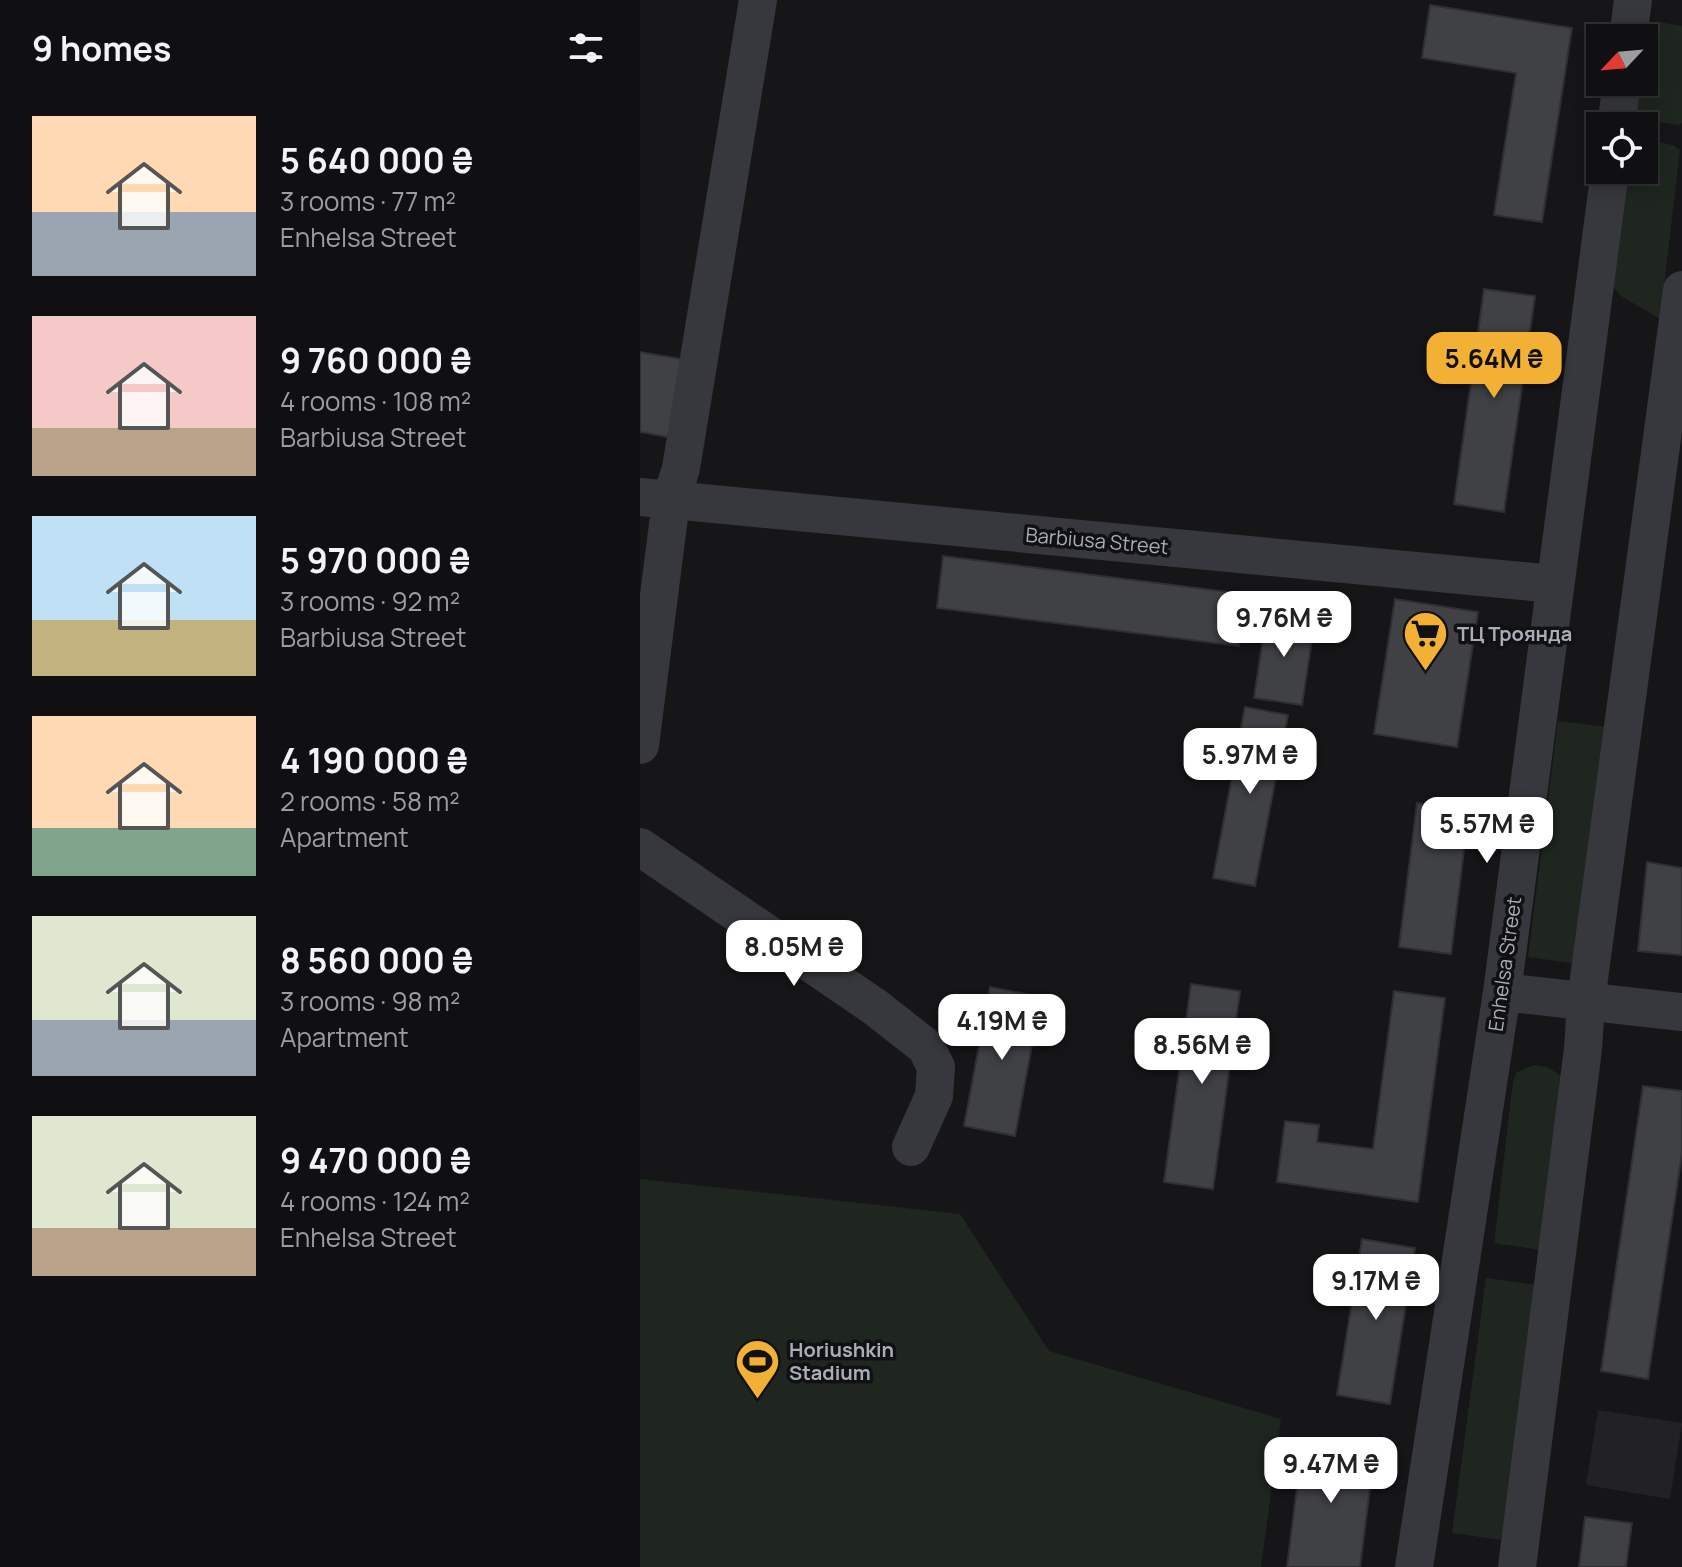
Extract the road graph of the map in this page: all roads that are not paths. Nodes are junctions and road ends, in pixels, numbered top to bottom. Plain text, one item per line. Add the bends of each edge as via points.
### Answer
1 (758, 0) edge
2 (1633, 0) edge
3 (1630, 24) edge
4 (1608, 184) edge
5 (1682, 290) edge
6 (655, 499) edge
7 (1554, 584) junction
8 (640, 745) edge
9 (640, 847) edge
10 (1502, 992) junction
11 (1586, 1001) junction
12 (1682, 1012) edge
13 (911, 1147) dead end
14 (1414, 1567) edge
15 (1517, 1567) edge

1 - 6 street via 681,468
2 - 3 street
4 - 7 street, Enhelsa Street
5 - 11 street
6 - 7 street, Barbiusa Street
6 - 8 street
7 - 10 street, Enhelsa Street
9 - 13 street via 926,1047 936,1067 934,1096
10 - 11 street
10 - 14 street, Enhelsa Street
11 - 12 street
11 - 15 street

